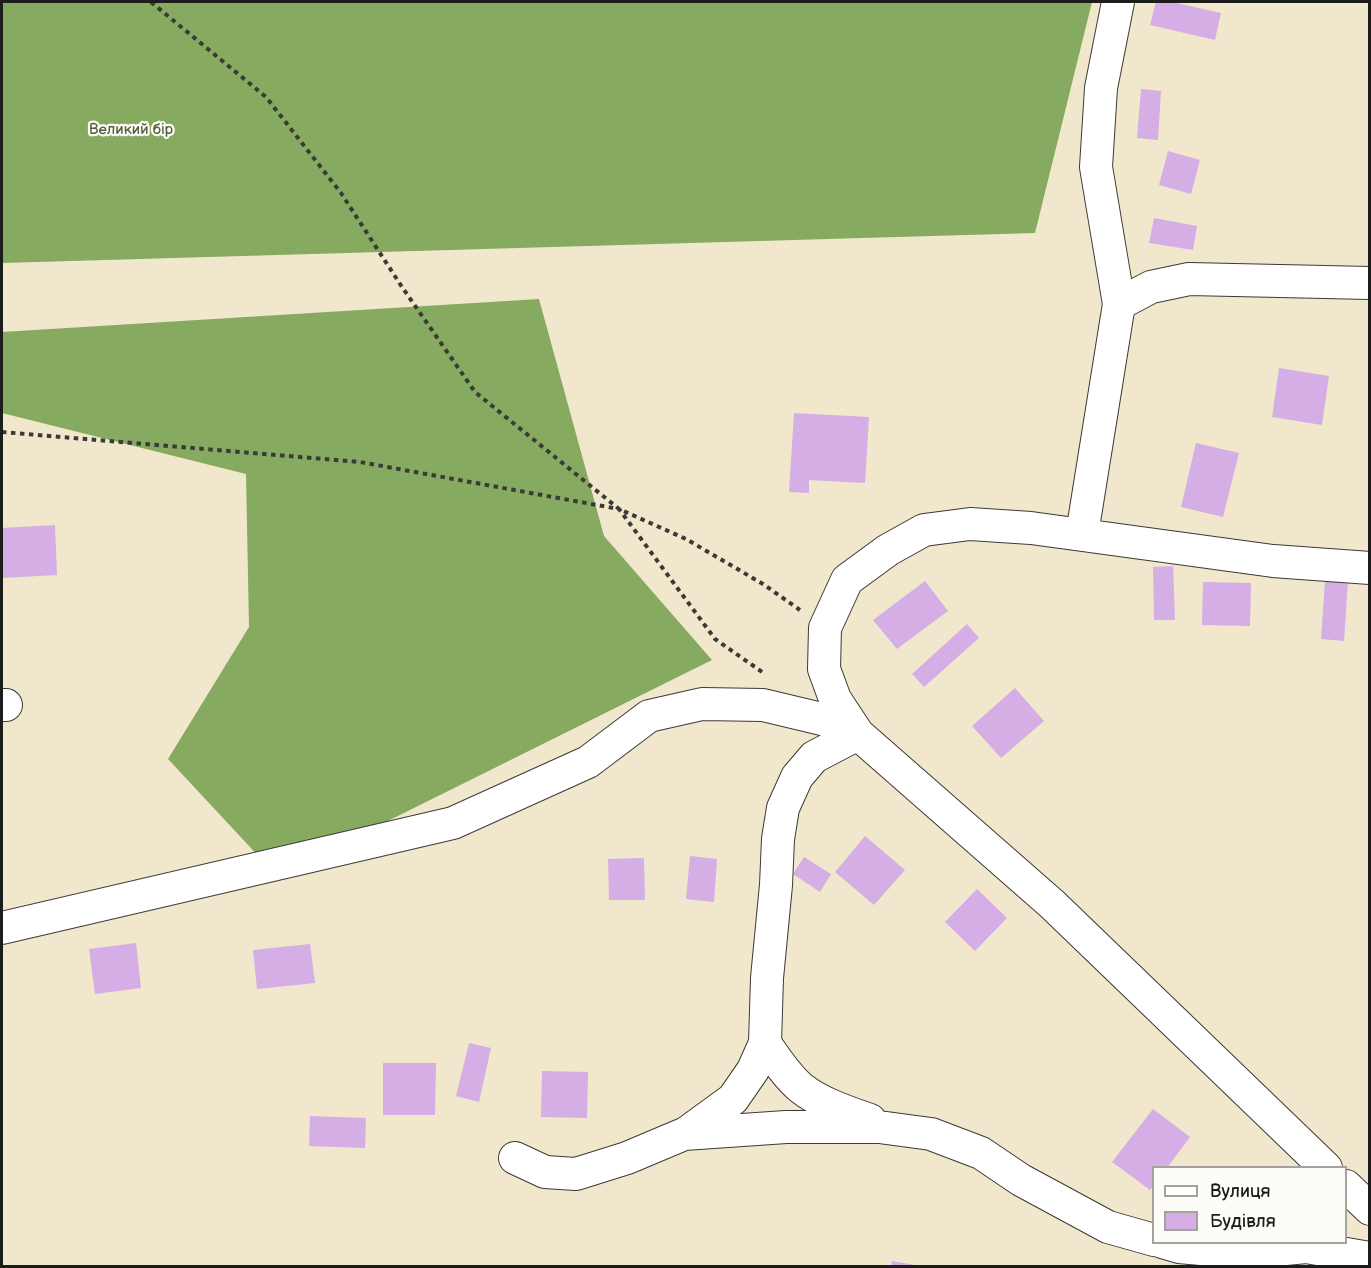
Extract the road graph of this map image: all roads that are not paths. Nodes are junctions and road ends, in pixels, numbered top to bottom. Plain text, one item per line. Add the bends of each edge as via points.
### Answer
1 (1118, 2) edge
2 (1370, 283) edge
3 (1119, 304) junction
4 (1082, 534) junction
5 (1370, 568) edge
6 (858, 734) junction
7 (2, 928) edge
8 (765, 1043) junction
9 (892, 1129) junction
10 (684, 1134) junction
11 (515, 1158) dead end
12 (1325, 1166) edge
13 (1347, 1187) edge
14 (1370, 1209) edge
15 (1152, 1239) edge
16 (1169, 1244) edge
17 (1370, 1258) edge

1 - 3 street via 1101,88 1096,167
2 - 3 street via 1189,279 1151,287
3 - 4 street
4 - 5 street via 1274,561
4 - 6 street via 970,524 924,530 888,550 848,580 825,628 824,669 835,699
6 - 7 street via 830,721 763,705 702,704 649,716 588,762 453,823
6 - 8 street via 814,757 796,777 783,808 777,839
6 - 12 street via 1052,904
8 - 9 street via 802,1089 837,1108
8 - 10 street via 733,1099
9 - 10 street via 786,1127
9 - 15 street via 931,1134 981,1153 1108,1227
10 - 11 street via 576,1174 545,1172
13 - 14 street
16 - 17 street via 1245,1253 1306,1247

